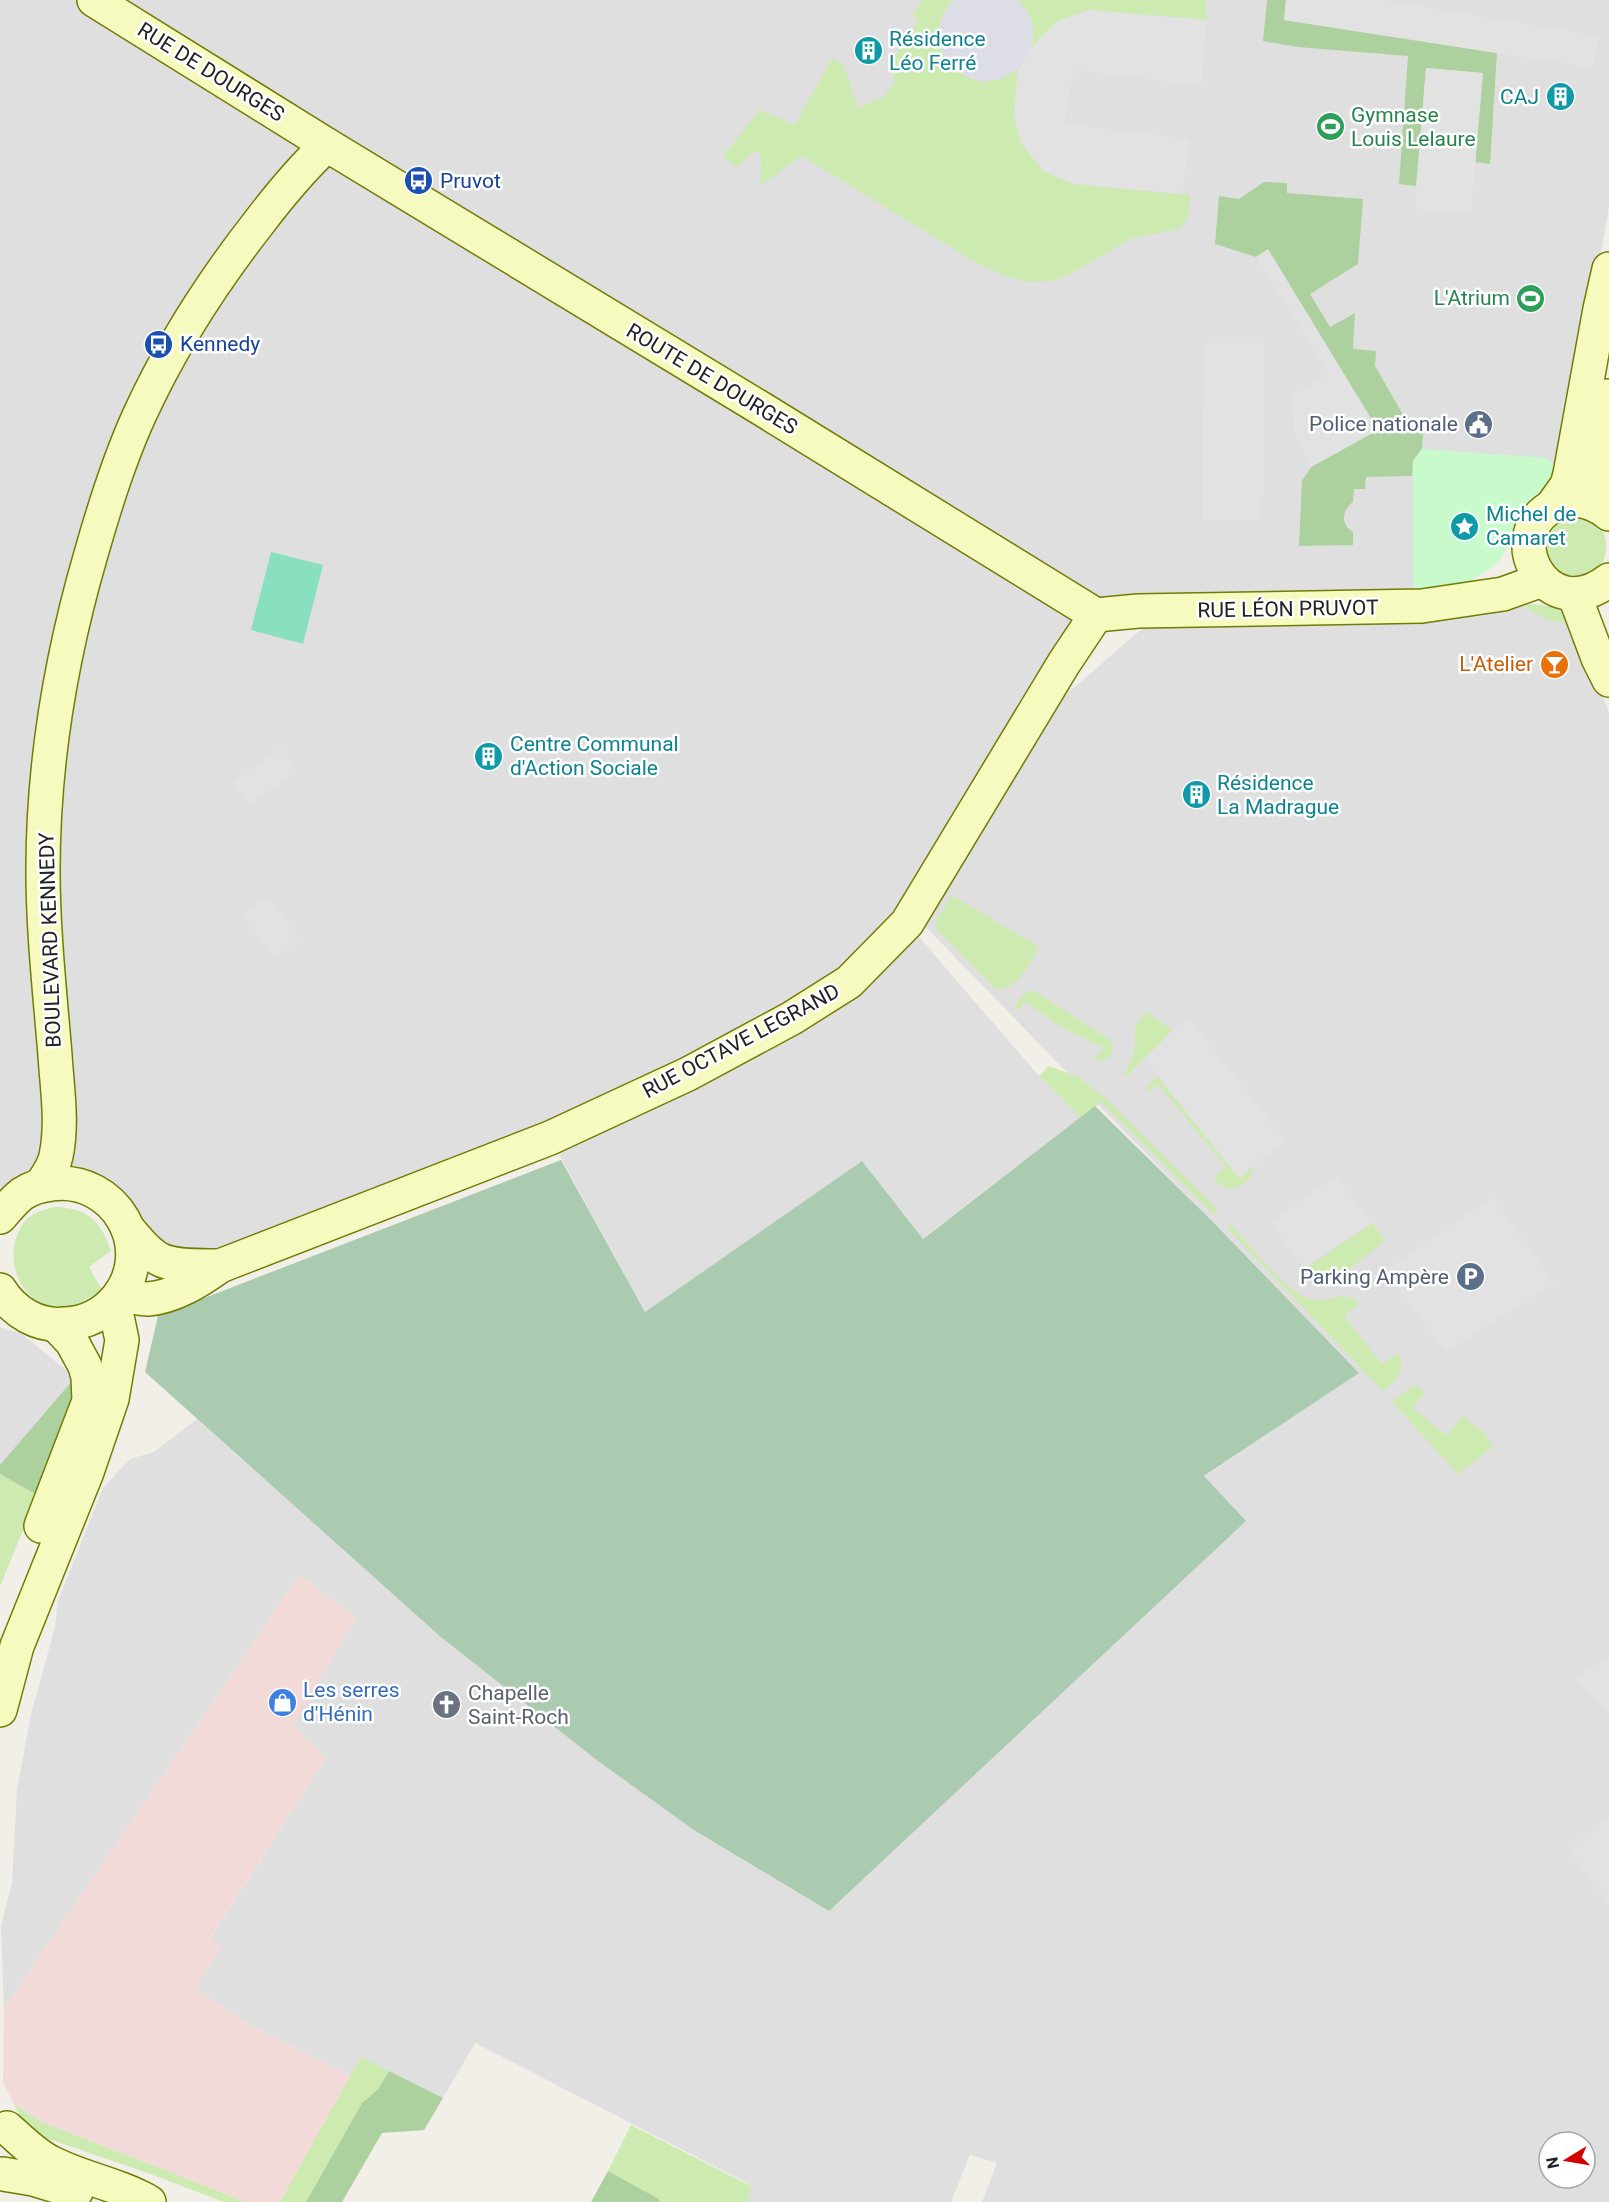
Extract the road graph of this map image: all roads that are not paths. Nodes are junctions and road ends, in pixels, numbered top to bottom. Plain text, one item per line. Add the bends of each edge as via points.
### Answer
1 (94, 0) edge
2 (327, 144) junction
3 (1609, 269) edge
4 (1609, 381) edge
5 (1552, 506) junction
6 (1605, 511) edge
7 (1529, 541) junction
8 (1542, 580) junction
9 (1609, 580) edge
10 (1574, 594) junction
11 (1478, 598) junction
12 (1096, 615) junction
13 (1609, 671) edge
14 (1609, 680) edge
15 (60, 1123) junction
16 (41, 1185) junction
17 (94, 1190) junction
18 (0, 1217) edge
19 (128, 1229) junction
20 (220, 1266) junction
21 (0, 1290) edge
22 (117, 1298) junction
23 (56, 1325) junction
24 (0, 1630) edge
25 (0, 1710) edge
26 (4, 2122) edge
27 (2, 2176) edge
28 (106, 2202) edge
29 (149, 2202) edge

1 - 2 main road, RUE DE DOURGES
2 - 12 main road, ROUTE DE DOURGES
2 - 15 main road, BOULEVARD KENNEDY via 298,172 223,268 179,340 139,416 104,507 82,586 57,704 45,811 45,920
3 - 5 main road via 1570,474
4 - 6 main road via 1596,477
5 - 6 main road via 1576,500
5 - 7 main road via 1537,521
7 - 8 main road via 1530,560
7 - 11 main road via 1515,562
8 - 10 main road via 1560,592
8 - 11 main road, RUE LÉON PRUVOT
9 - 10 main road via 1593,591
9 - 13 main road
10 - 14 main road
11 - 12 main road, RUE LÉON PRUVOT via 1422,606
12 - 20 main road, RUE OCTAVE LEGRAND via 907,923 849,982 688,1074 561,1133
15 - 16 main road, BOULEVARD KENNEDY via 56,1157
15 - 17 main road, BOULEVARD KENNEDY
16 - 17 main road via 63,1182
16 - 18 main road via 13,1201
17 - 19 main road, RUE OCTAVE LEGRAND via 118,1211
19 - 20 main road, RUE OCTAVE LEGRAND via 161,1261
19 - 22 main road via 132,1263
20 - 22 main road, RUE OCTAVE LEGRAND via 200,1281 167,1294 147,1299
21 - 23 main road via 15,1308 32,1319
22 - 23 main road via 94,1317
22 - 25 main road via 122,1340 107,1415 17,1646
23 - 24 main road via 72,1342 85,1366 89,1401
26 - 27 main road via 11,2153
26 - 29 main road via 53,2164
27 - 28 main road via 55,2185

